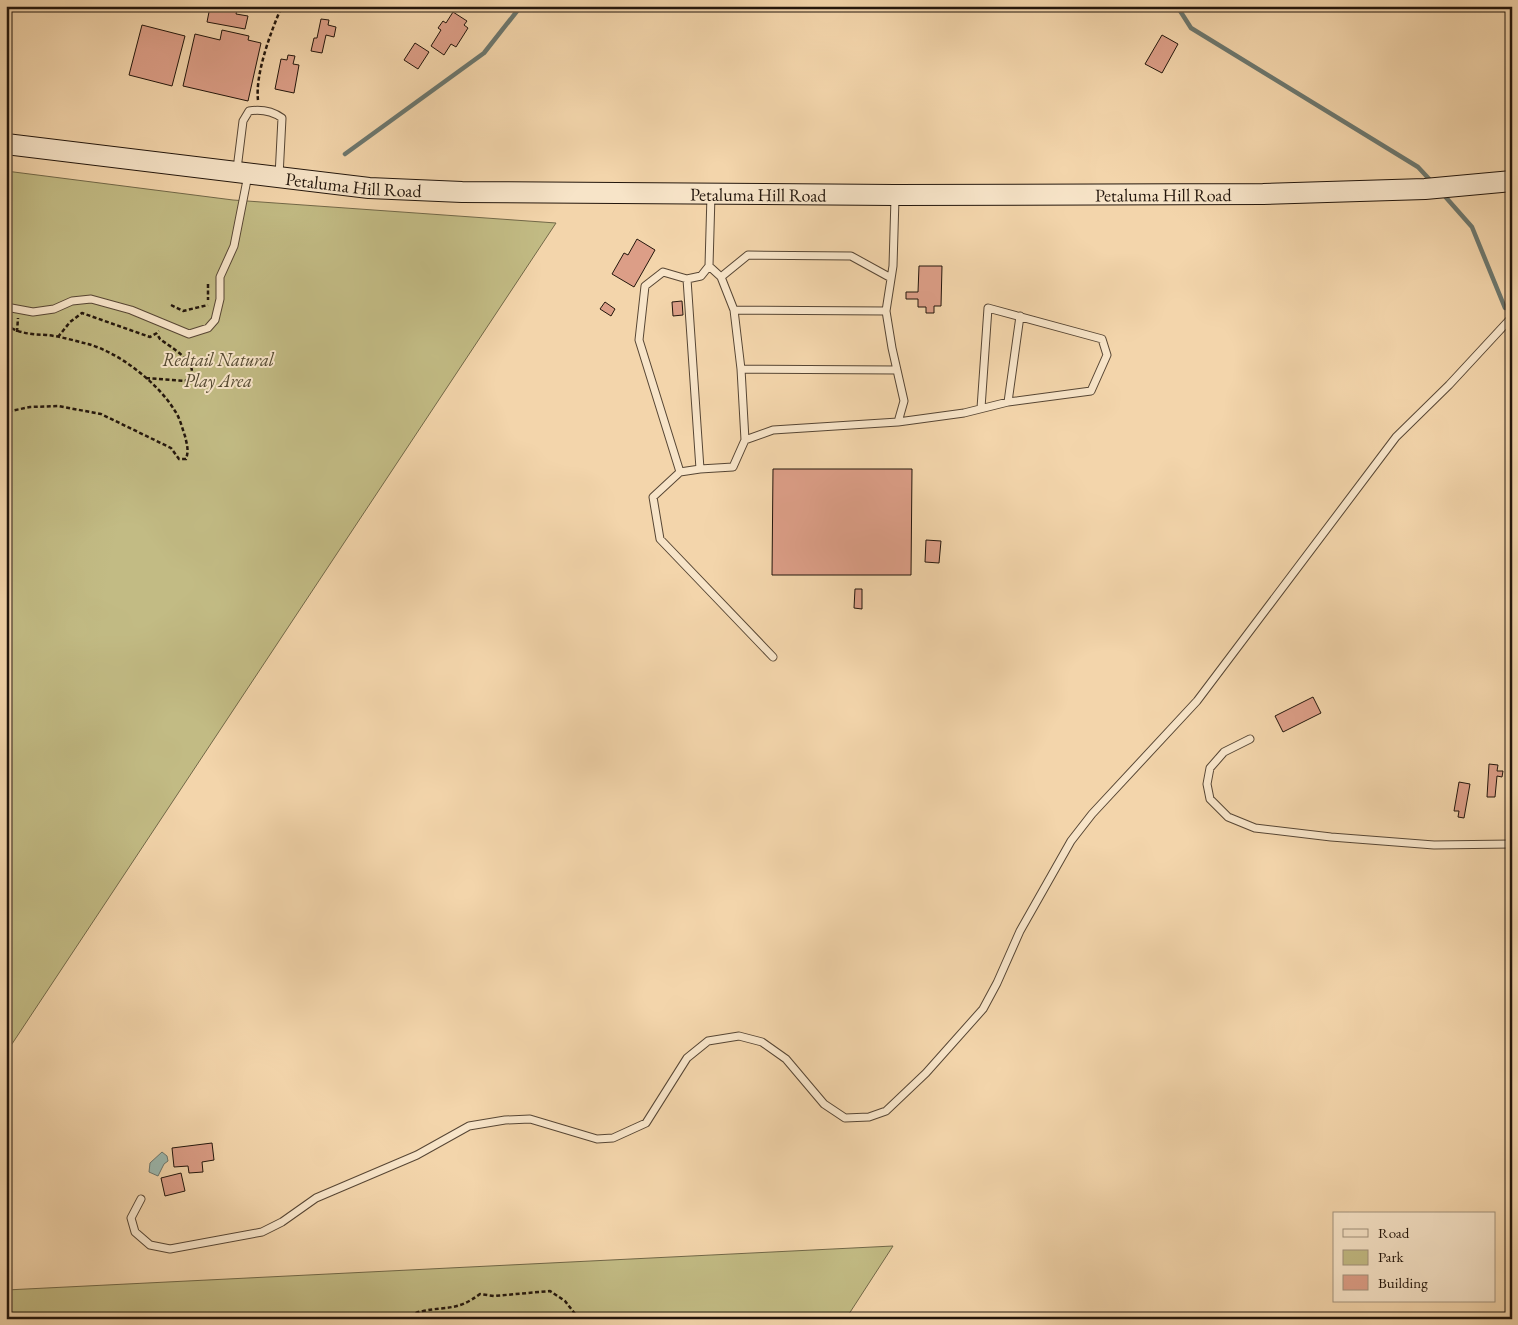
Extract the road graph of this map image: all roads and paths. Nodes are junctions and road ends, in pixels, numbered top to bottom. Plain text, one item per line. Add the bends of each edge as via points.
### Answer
1 (282, 6) edge
2 (259, 109) junction
3 (6, 144) edge
4 (242, 173) junction
5 (279, 177) junction
6 (1512, 181) edge
7 (711, 194) junction
8 (895, 195) junction
9 (710, 266) junction
10 (721, 277) junction
11 (891, 278) junction
12 (687, 279) junction
13 (208, 284) dead end
14 (171, 305) dead end
15 (6, 307) edge
16 (734, 310) junction
17 (886, 311) junction
18 (1020, 316) junction
19 (1512, 317) edge
20 (6, 325) edge
21 (58, 337) junction
22 (741, 369) junction
23 (897, 370) junction
24 (144, 378) junction
25 (1008, 402) junction
26 (981, 408) junction
27 (6, 412) edge
28 (898, 422) junction
29 (745, 440) junction
30 (700, 469) junction
31 (680, 472) junction
32 (773, 656) dead end
33 (1250, 739) dead end
34 (1512, 844) edge
35 (141, 1199) dead end
36 (354, 1319) edge
37 (402, 1319) edge
38 (580, 1319) edge
39 (662, 1319) edge
40 (668, 1319) edge

1 - 2 path via 269,37 259,81
2 - 4 lane via 249,111 243,121
2 - 5 lane via 282,118
3 - 4 main road, Petaluma Hill Road
4 - 5 main road, Petaluma Hill Road
4 - 15 lane via 234,246 220,277 220,299 215,320 208,328 189,334 131,310 90,299 33,312
5 - 7 main road, Petaluma Hill Road via 369,188 462,192
6 - 8 main road, Petaluma Hill Road via 1437,188 1263,194
7 - 8 main road, Petaluma Hill Road
7 - 9 lane
8 - 11 lane
9 - 10 lane
9 - 12 lane via 701,276
10 - 11 lane via 748,255 851,256
10 - 16 lane
11 - 17 lane
12 - 30 lane
12 - 31 lane via 662,272 645,286 639,340
13 - 14 path via 208,305 183,311
16 - 17 lane
16 - 22 lane
17 - 23 lane
18 - 25 lane
18 - 25 lane via 1102,339 1107,355 1091,392
18 - 26 lane via 988,308
19 - 35 lane via 1396,438 1197,701 1092,814 1071,841 1020,932 983,1009 926,1073 886,1111 869,1117 845,1118 824,1104 786,1059 762,1042 739,1036 708,1041 687,1058 646,1123 613,1138 597,1139 530,1119 469,1126 417,1155 316,1198 262,1232 170,1249 150,1245 135,1232 131,1218
20 - 21 path via 17,332
21 - 24 path via 90,345 118,357
21 - 24 path via 82,313 150,337 157,334 189,361 192,371 184,381
22 - 23 lane
22 - 29 lane
23 - 28 lane via 904,401
24 - 27 path via 177,413 189,450 186,459 179,459 171,448 100,414 58,406
25 - 26 lane
26 - 28 lane
28 - 29 lane via 773,430
29 - 30 lane via 733,467
30 - 31 lane
31 - 32 lane via 653,497 660,539
33 - 34 lane via 1224,752 1210,768 1207,784 1210,799 1228,817 1255,828 1434,845
36 - 37 path via 362,1315
37 - 38 path via 421,1311 455,1308 480,1294 494,1296 550,1291 565,1301
39 - 40 path

